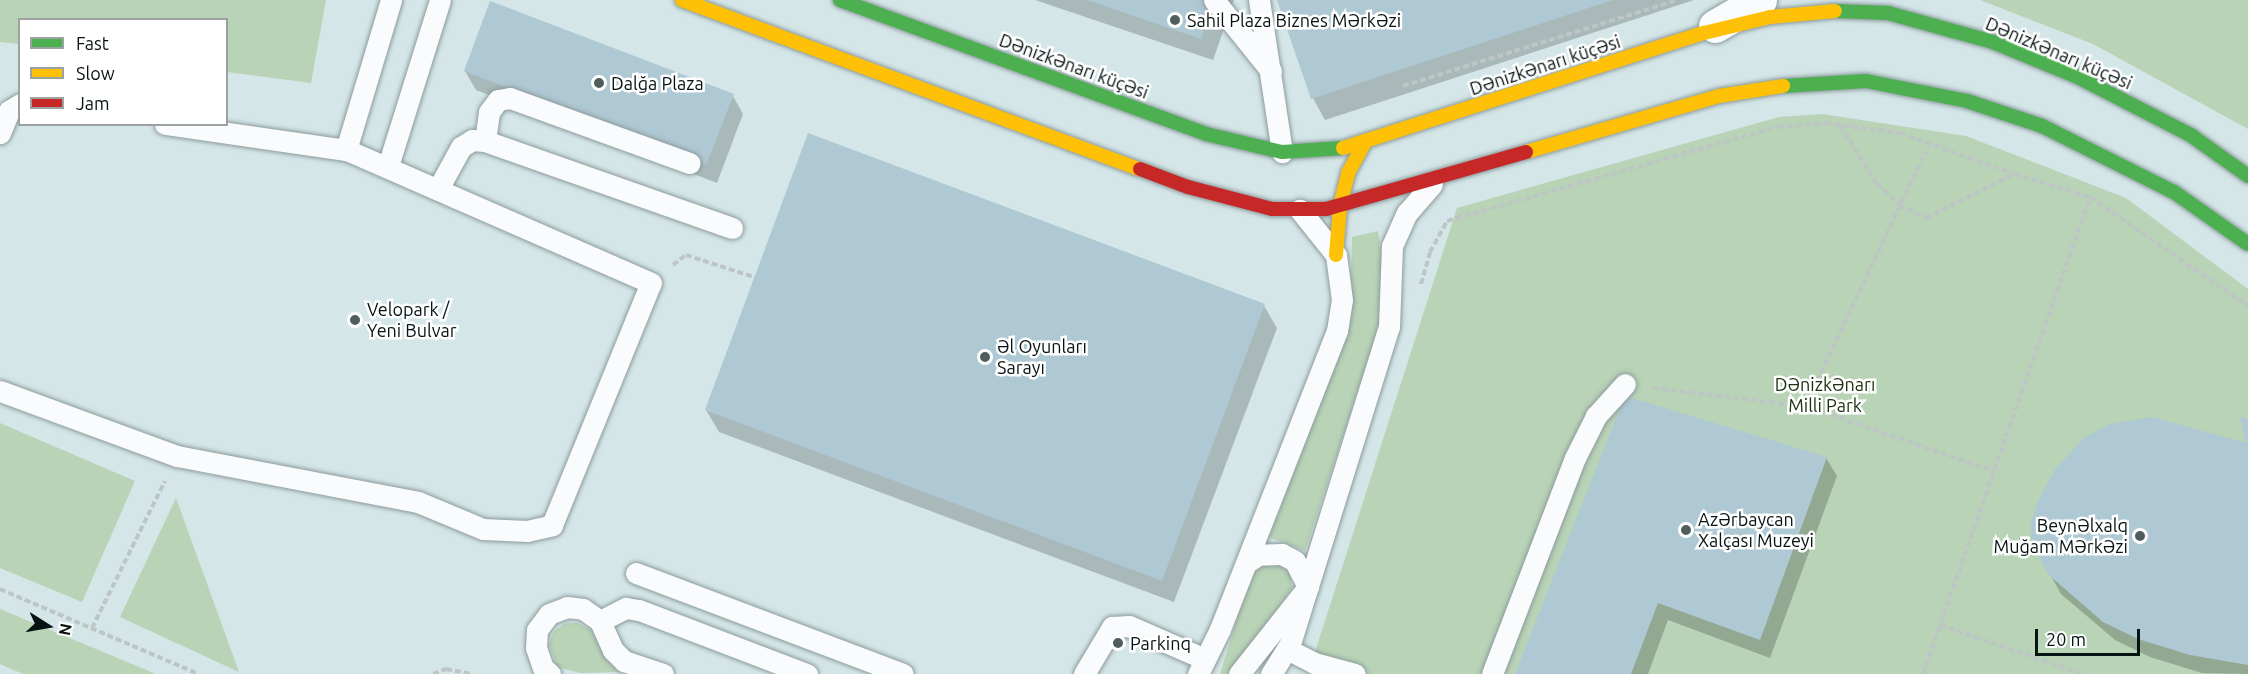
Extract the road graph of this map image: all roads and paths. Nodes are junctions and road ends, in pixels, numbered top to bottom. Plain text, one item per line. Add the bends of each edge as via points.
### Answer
1 (391, 0) edge
2 (440, 0) edge
3 (682, 0) edge
4 (840, 0) edge
5 (1214, 0) edge
6 (1259, 0) edge
7 (1677, 0) edge
8 (1760, 0) edge
9 (1953, 16) dead end
10 (1704, 33) junction
11 (1993, 42) junction
12 (1271, 71) junction
13 (1403, 86) dead end
14 (18, 105) edge
15 (1840, 125) junction
16 (179, 126) edge
17 (0, 133) edge
18 (485, 141) junction
19 (1366, 141) junction
20 (346, 150) junction
21 (1926, 151) dead end
22 (1282, 153) junction
23 (690, 163) dead end
24 (388, 166) junction
25 (2014, 174) junction
26 (2248, 176) edge
27 (1435, 182) junction
28 (438, 189) junction
29 (2090, 197) junction
30 (1340, 206) junction
31 (1900, 206) junction
32 (1300, 210) junction
33 (732, 228) dead end
34 (2248, 244) edge
35 (1336, 255) junction
36 (754, 277) dead end
37 (651, 283) junction
38 (1421, 286) dead end
39 (2248, 306) edge
40 (1625, 384) joint
41 (0, 391) edge
42 (1805, 406) junction
43 (177, 456) junction
44 (1994, 471) junction
45 (1246, 563) junction
46 (636, 573) dead end
47 (1308, 587) junction
48 (0, 589) edge
49 (600, 621) junction
50 (1940, 625) junction
51 (92, 628) junction
52 (1287, 649) junction
53 (1204, 669) edge
54 (198, 674) edge
55 (433, 674) edge
56 (472, 674) edge
57 (550, 674) edge
58 (663, 674) edge
59 (807, 674) edge
60 (903, 674) edge
61 (1084, 674) edge
62 (1239, 674) edge
63 (1271, 674) edge
64 (1355, 674) edge
65 (1492, 674) edge
66 (1923, 674) edge
67 (2083, 674) edge

1 - 20 lane
2 - 24 lane
3 - 32 main road via 1188,187 1239,202
4 - 22 main road, Dənizkənarı küçəsi via 1206,134
5 - 12 lane
6 - 12 lane
7 - 13 path
8 - 10 street
9 - 11 main road
10 - 11 main road, Dənizkənarı küçəsi via 1770,17 1858,11 1934,23
10 - 19 main road, Dənizkənarı küçəsi
11 - 26 main road, Dənizkənarı küçəsi via 2138,105 2192,136
12 - 22 lane
14 - 17 lane via 9,111
15 - 25 path via 1900,133
15 - 31 path via 1877,184
15 - 38 path via 1778,127 1447,221 1430,252
16 - 20 lane
18 - 23 lane via 489,112 498,100 510,98
18 - 28 lane via 472,140 461,147
18 - 33 lane
19 - 22 main road, Dənizkənarı küçəsi via 1335,150
19 - 30 main road via 1348,173
20 - 24 lane
21 - 31 path
24 - 28 lane
25 - 29 path
25 - 31 path via 1926,218
27 - 30 main road
27 - 34 main road via 1719,96 1780,86 1866,81 1966,101 2042,126 2174,192
27 - 47 lane via 1407,213 1392,246 1389,327
28 - 37 lane
29 - 39 path
29 - 44 path
30 - 32 main road
30 - 35 main road
31 - 42 path
32 - 35 lane
35 - 45 lane via 1342,300 1337,331
36 - 37 path via 686,255
37 - 43 lane via 552,525 541,530 483,529 418,502
40 - 42 path
40 - 65 lane via 1596,416 1575,458
41 - 43 lane
42 - 44 path
43 - 51 path
44 - 50 path
45 - 47 lane via 1258,555 1282,554 1295,561
45 - 53 lane
46 - 60 lane
47 - 52 lane
47 - 62 lane
48 - 51 path
49 - 57 lane via 583,609 567,607 549,614 537,630 537,648 543,668
49 - 58 lane via 613,650 624,661
49 - 59 lane via 626,608 639,610
50 - 66 path
50 - 67 path
51 - 54 path
52 - 63 lane
52 - 64 lane via 1314,663
53 - 61 lane via 1130,626 1112,627
55 - 56 path via 446,669

